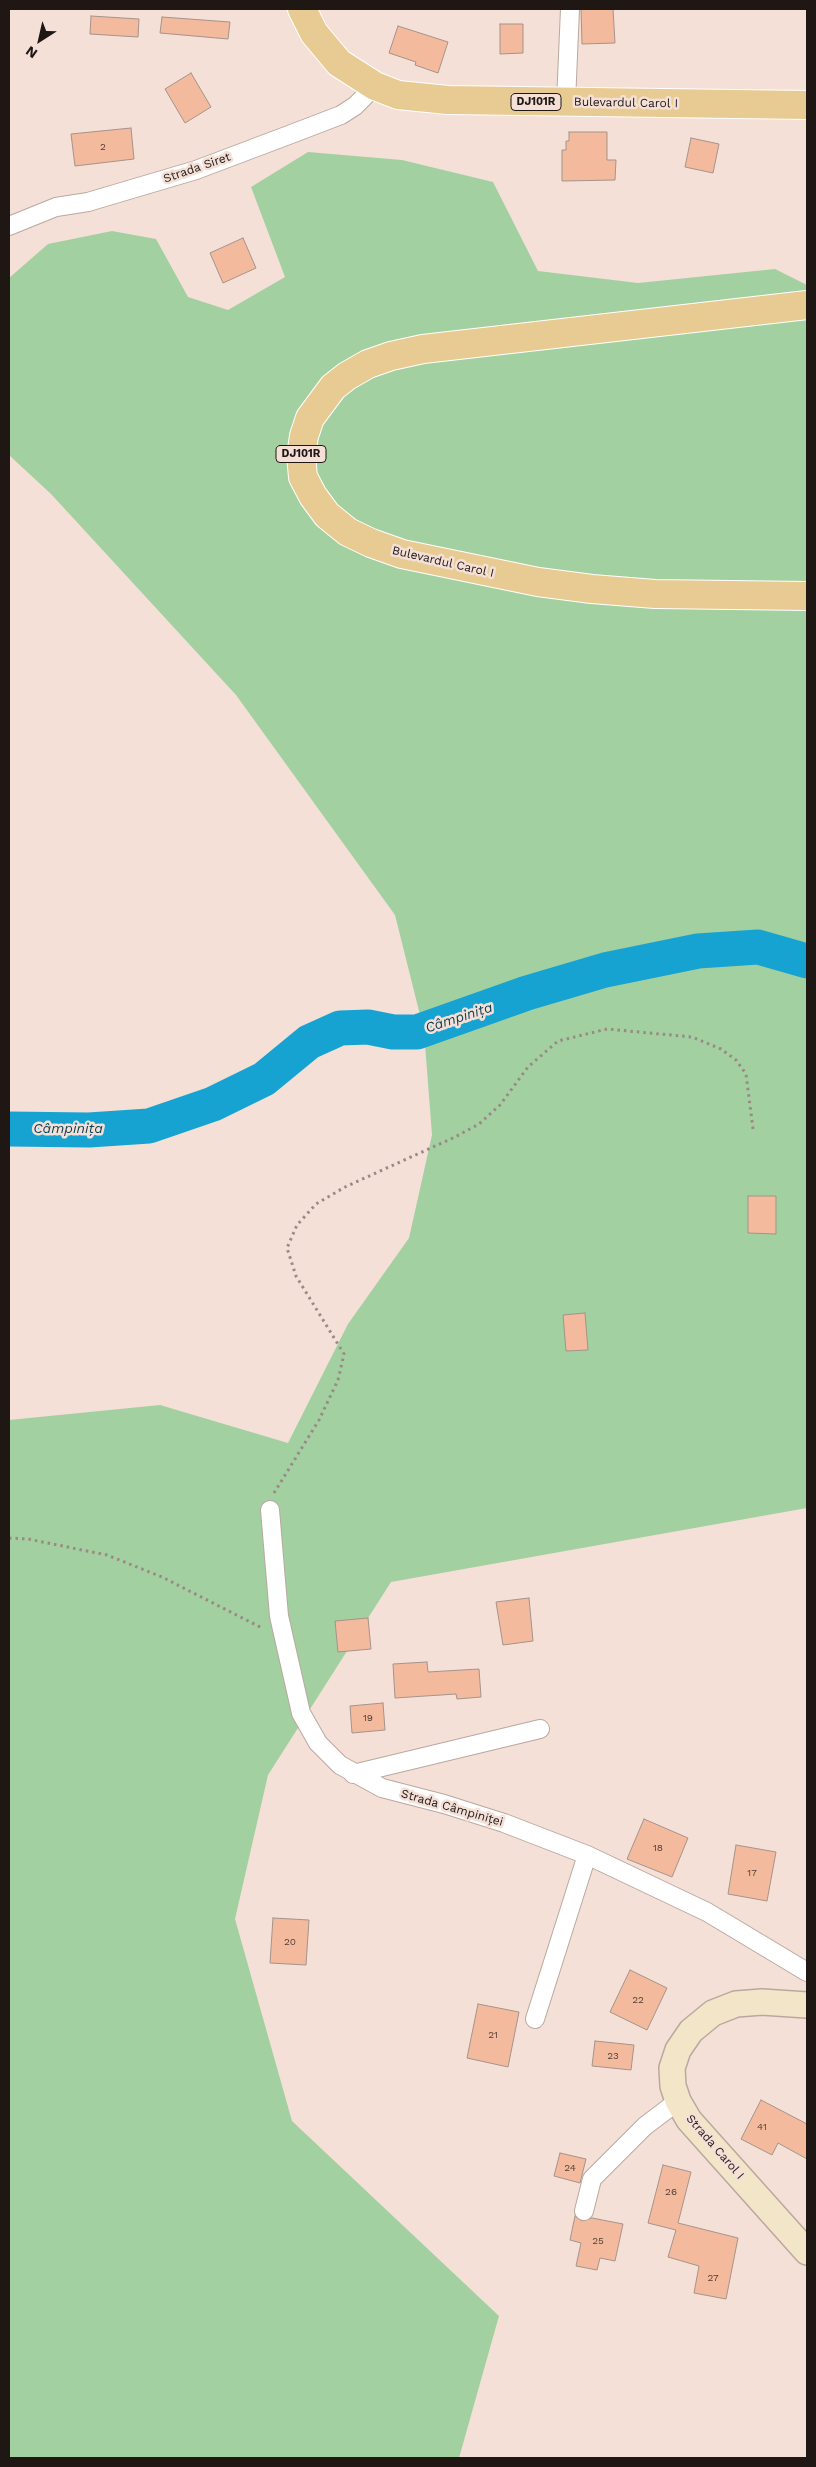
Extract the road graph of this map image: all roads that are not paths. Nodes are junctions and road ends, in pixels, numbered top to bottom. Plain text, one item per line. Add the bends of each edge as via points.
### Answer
1 (302, 9) edge
2 (570, 9) edge
3 (375, 86) junction
4 (566, 102) junction
5 (807, 105) edge
6 (9, 226) edge
7 (807, 305) edge
8 (807, 596) edge
9 (270, 1510) road end
10 (540, 1729) dead end
11 (353, 1774) junction
12 (587, 1855) junction
13 (807, 1972) edge
14 (807, 2005) edge
15 (535, 2019) dead end
16 (678, 2101) junction
17 (584, 2211) dead end
18 (807, 2252) edge

1 - 3 main road, Bulevardul Carol I / DJ101R via 314,33 339,63
2 - 4 street
3 - 4 main road, Bulevardul Carol I / DJ101R via 421,99
3 - 6 street, Strada Siret via 341,115 294,133 196,170 88,202 56,207
4 - 5 main road, Bulevardul Carol I / DJ101R
7 - 8 main road, Bulevardul Carol I / DJ101R via 423,349 391,356 368,364 334,387 310,418 301,456 303,476 327,515 348,532 402,554 538,582 592,589 655,594
9 - 11 street, Strada Câmpiniței via 284,1642 301,1713 309,1730 328,1754
10 - 11 street
11 - 12 street, Strada Câmpiniței via 382,1788 504,1823
12 - 13 street, Strada Câmpiniței via 708,1912
12 - 15 street
14 - 16 main road, Strada Carol I via 736,2004 712,2013 690,2031 678,2050 672,2068 672,2086
16 - 17 street via 608,2161 592,2180
16 - 18 main road, Strada Carol I via 689,2120

